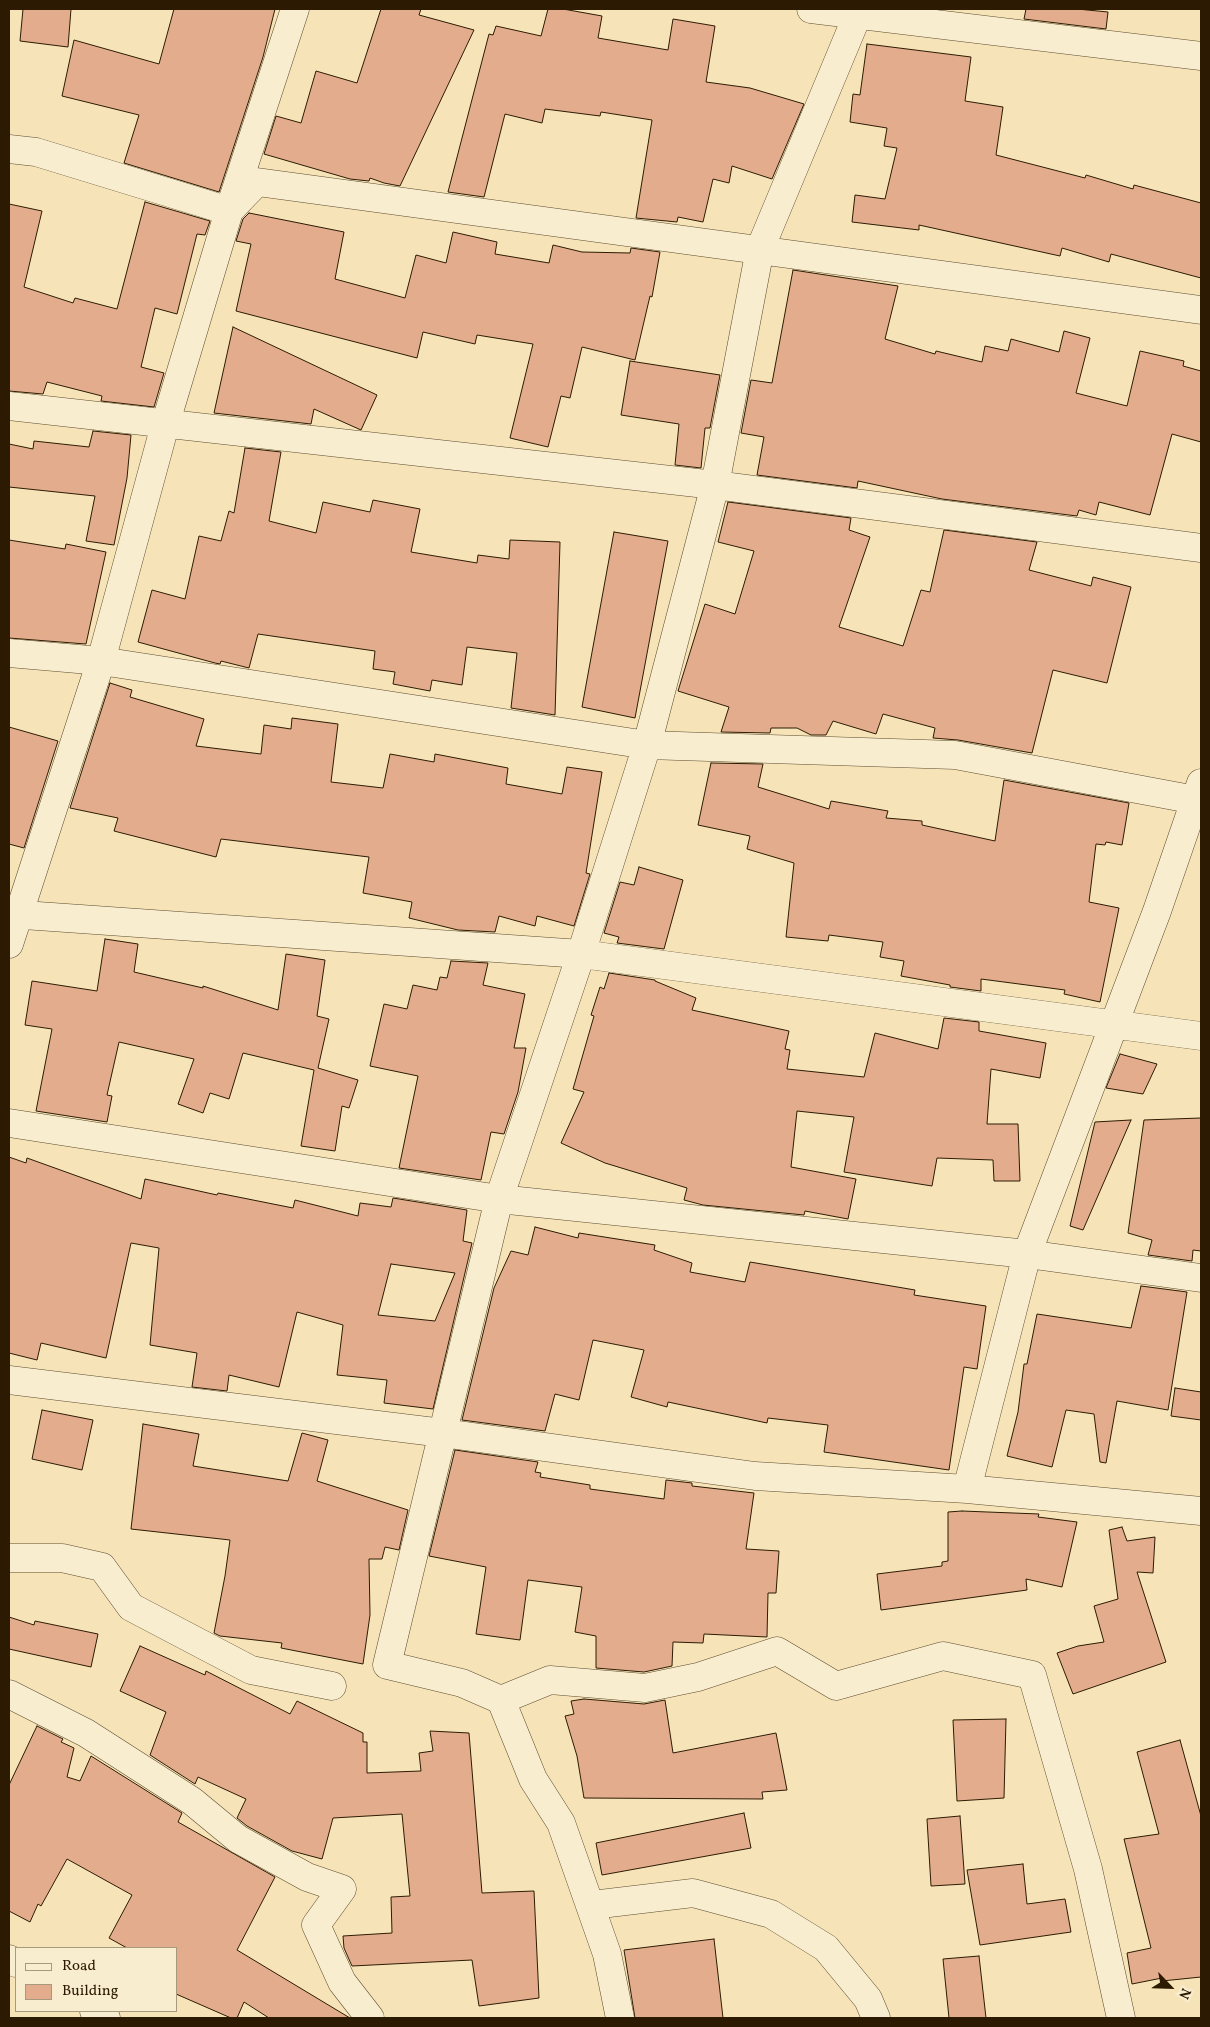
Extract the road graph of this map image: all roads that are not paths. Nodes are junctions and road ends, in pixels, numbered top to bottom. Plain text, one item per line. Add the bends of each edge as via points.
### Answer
1 (295, 9) edge
2 (811, 9) edge
3 (860, 11) edge
4 (1201, 56) edge
5 (9, 149) edge
6 (229, 211) junction
7 (760, 249) junction
8 (1201, 310) edge
9 (9, 406) edge
10 (165, 425) junction
11 (715, 485) junction
12 (1201, 548) edge
13 (9, 653) edge
14 (101, 661) junction
15 (647, 745) junction
16 (1199, 794) edge
17 (13, 915) edge
18 (9, 944) edge
19 (581, 954) junction
20 (1113, 1025) junction
21 (1201, 1036) edge
22 (9, 1123) edge
23 (499, 1199) junction
24 (1027, 1254) junction
25 (1201, 1278) edge
26 (9, 1380) edge
27 (443, 1433) junction
28 (967, 1489) junction
29 (1201, 1511) edge
30 (9, 1558) edge
31 (332, 1686) dead end
32 (9, 1694) edge
33 (501, 1700) junction
34 (592, 1905) junction
35 (370, 2018) edge
36 (620, 2018) edge
37 (876, 2018) edge
38 (1121, 2018) edge

1 - 6 street
2 - 3 street
3 - 4 street
3 - 7 street
5 - 6 street via 36,152
6 - 7 street via 257,182
6 - 10 street
7 - 8 street
7 - 11 street
9 - 10 street
10 - 11 street
10 - 14 street
11 - 12 street
11 - 15 street
13 - 14 street
14 - 15 street
14 - 17 street
15 - 16 street via 955,755
15 - 19 street
16 - 20 street
17 - 18 street
17 - 19 street
19 - 20 street
19 - 23 street
20 - 21 street
20 - 24 street
22 - 23 street
23 - 24 street
23 - 27 street
24 - 25 street
24 - 28 street
26 - 27 street
27 - 28 street via 755,1476
27 - 33 street via 388,1665 462,1682
28 - 29 street
30 - 31 street via 62,1558 102,1568 131,1607 251,1670
32 - 35 street via 94,1738 192,1801 238,1839 307,1878 342,1889 316,1925 342,1982
33 - 34 street via 533,1779 561,1823
33 - 38 street via 550,1680 645,1688 698,1677 777,1651 836,1686 943,1656 1032,1674 1088,1869
34 - 36 street via 607,1954
34 - 37 street via 693,1893 771,1914 826,1948 868,1999

